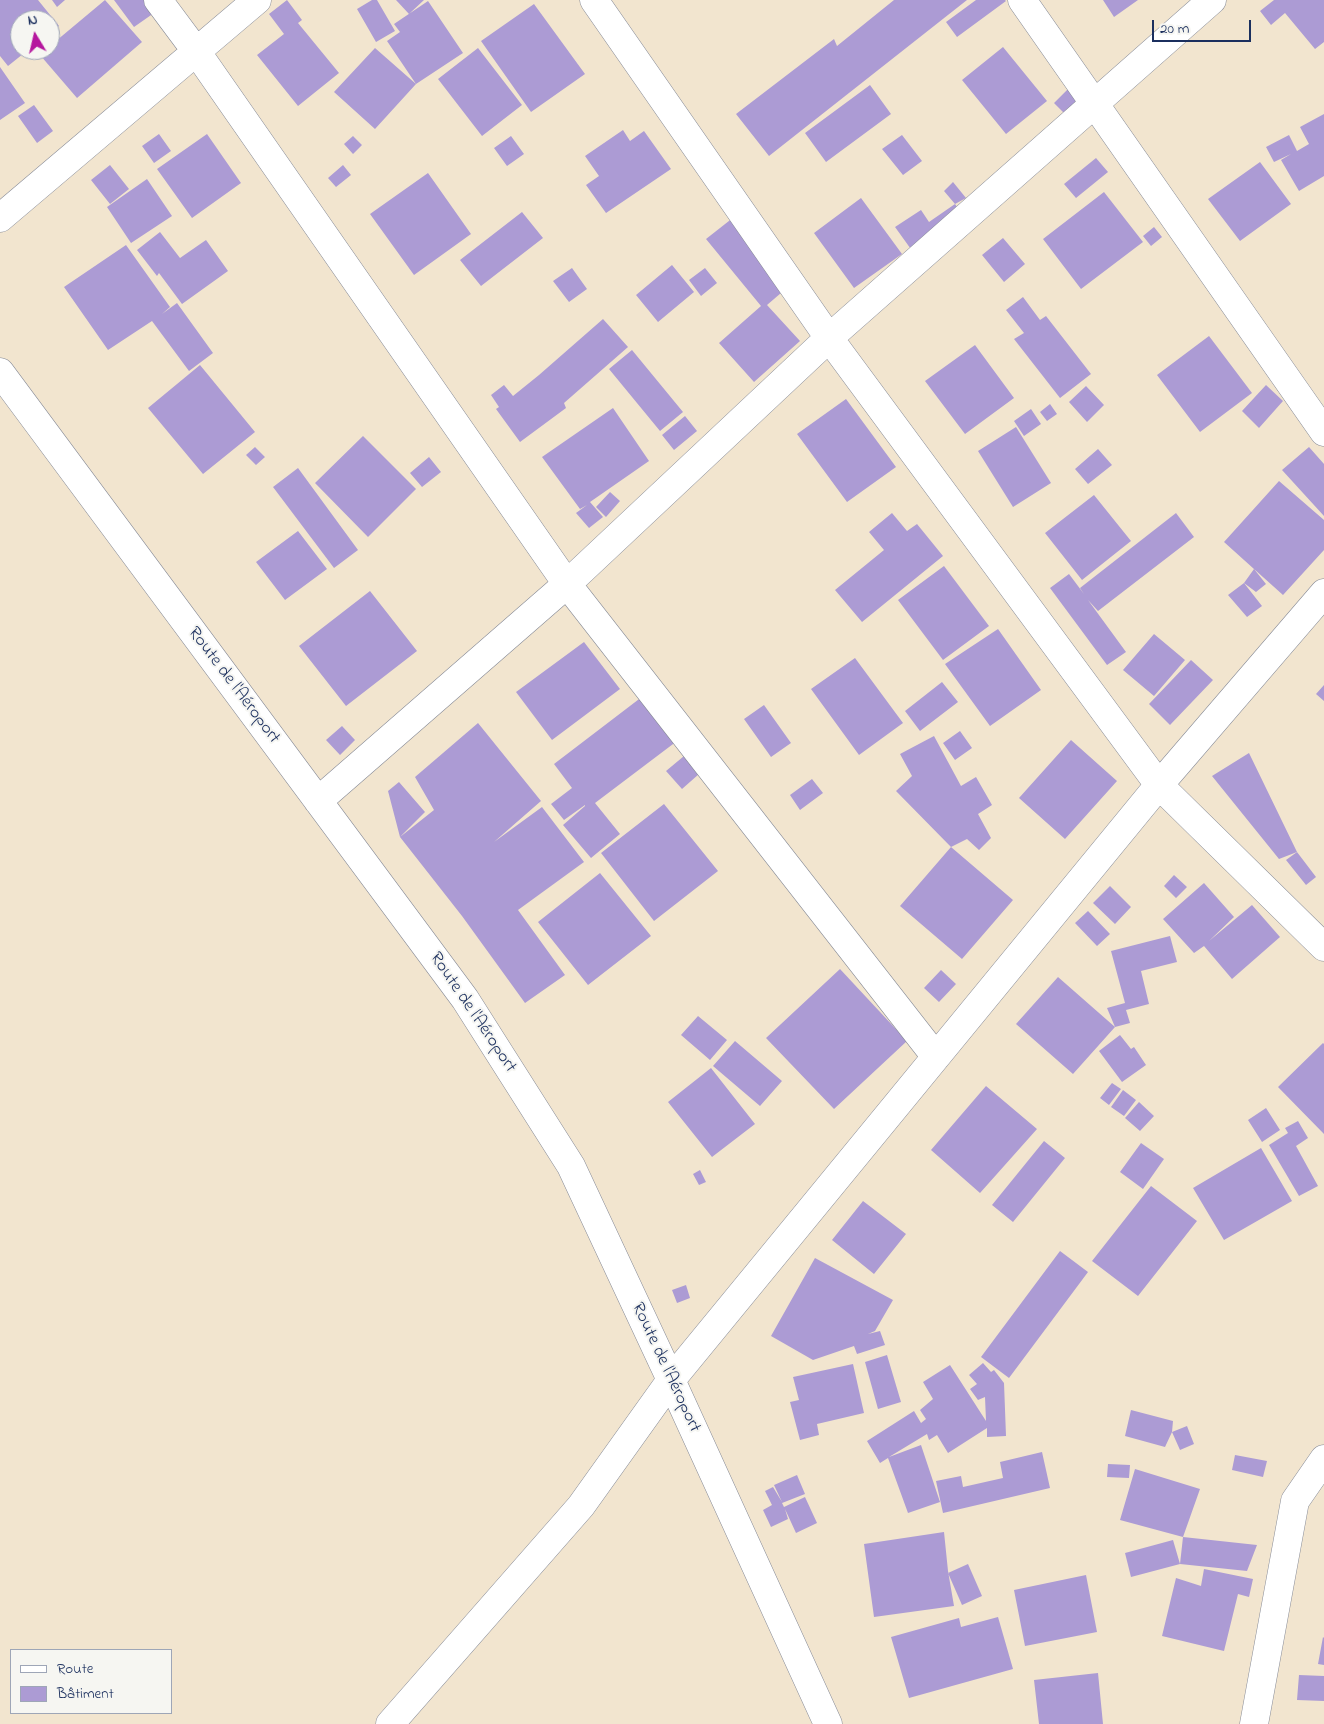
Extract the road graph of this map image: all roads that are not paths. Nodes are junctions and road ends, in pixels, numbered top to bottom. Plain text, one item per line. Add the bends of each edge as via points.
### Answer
1 (158, 0) edge
2 (256, 0) edge
3 (594, 0) edge
4 (1022, 0) edge
5 (1212, 0) edge
6 (196, 51) junction
7 (1095, 105) junction
8 (0, 218) edge
9 (829, 338) junction
10 (0, 372) edge
11 (1324, 432) edge
12 (567, 584) junction
13 (1324, 593) edge
14 (1159, 786) junction
15 (318, 800) junction
16 (1324, 947) edge
17 (936, 1057) junction
18 (671, 1380) junction
19 (1324, 1459) edge
20 (390, 1724) edge
21 (828, 1724) edge
22 (1254, 1724) edge

1 - 6 street
2 - 6 street
3 - 9 street
4 - 7 street
5 - 7 street
6 - 8 street
6 - 12 street
7 - 9 street
7 - 11 street
9 - 12 street
9 - 14 street
10 - 15 street, Route de l'Aéroport
12 - 15 street
12 - 17 street
13 - 14 street
14 - 16 street
14 - 17 street
15 - 18 street, Route de l'Aéroport via 465,998 572,1166
17 - 18 street
18 - 20 street via 581,1506
18 - 21 street, Route de l'Aéroport
19 - 22 street via 1296,1502

